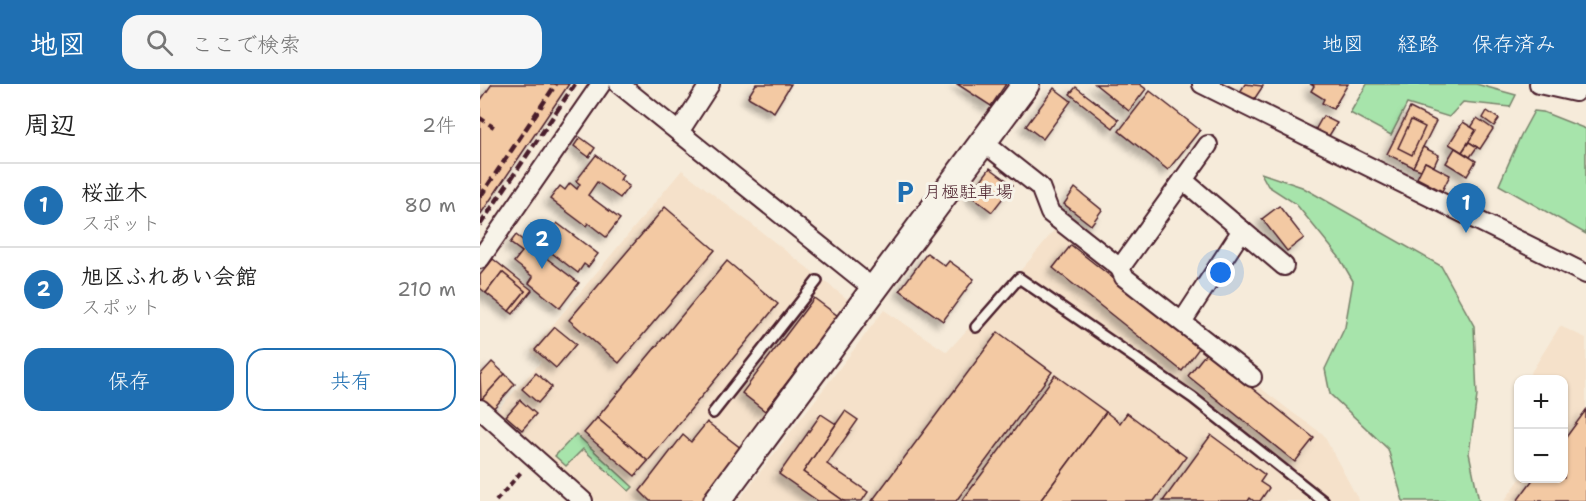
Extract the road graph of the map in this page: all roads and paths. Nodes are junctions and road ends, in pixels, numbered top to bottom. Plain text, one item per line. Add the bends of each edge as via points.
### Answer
1 (601, 84) edge
2 (619, 84) edge
3 (710, 84) edge
4 (1026, 84) edge
5 (1202, 84) edge
6 (1539, 84) edge
7 (1581, 84) edge
8 (480, 118) edge
9 (495, 128) dead end
10 (680, 132) junction
11 (983, 142) junction
12 (1208, 145) dead end
13 (1183, 180) junction
14 (1242, 230) junction
15 (480, 259) edge
16 (1284, 266) dead end
17 (1120, 268) junction
18 (1586, 274) edge
19 (817, 281) dead end
20 (875, 290) junction
21 (1182, 322) junction
22 (976, 327) dead end
23 (1252, 377) dead end
24 (480, 409) edge
25 (713, 413) dead end
26 (534, 457) junction
27 (496, 501) edge
28 (584, 501) edge
29 (717, 501) edge
30 (1323, 501) edge

1 - 15 street
2 - 10 street
3 - 10 street
4 - 11 street
5 - 18 street
6 - 7 street via 1575,92
8 - 9 path
10 - 20 street
11 - 17 street via 1040,187 1050,213
11 - 20 street
12 - 13 street
13 - 14 street
13 - 17 street
14 - 16 street
14 - 21 street
17 - 21 street via 1124,277
19 - 25 lane
20 - 29 street
21 - 23 street
22 - 30 lane via 1019,278 1193,398
24 - 26 street
26 - 27 path
26 - 28 street

